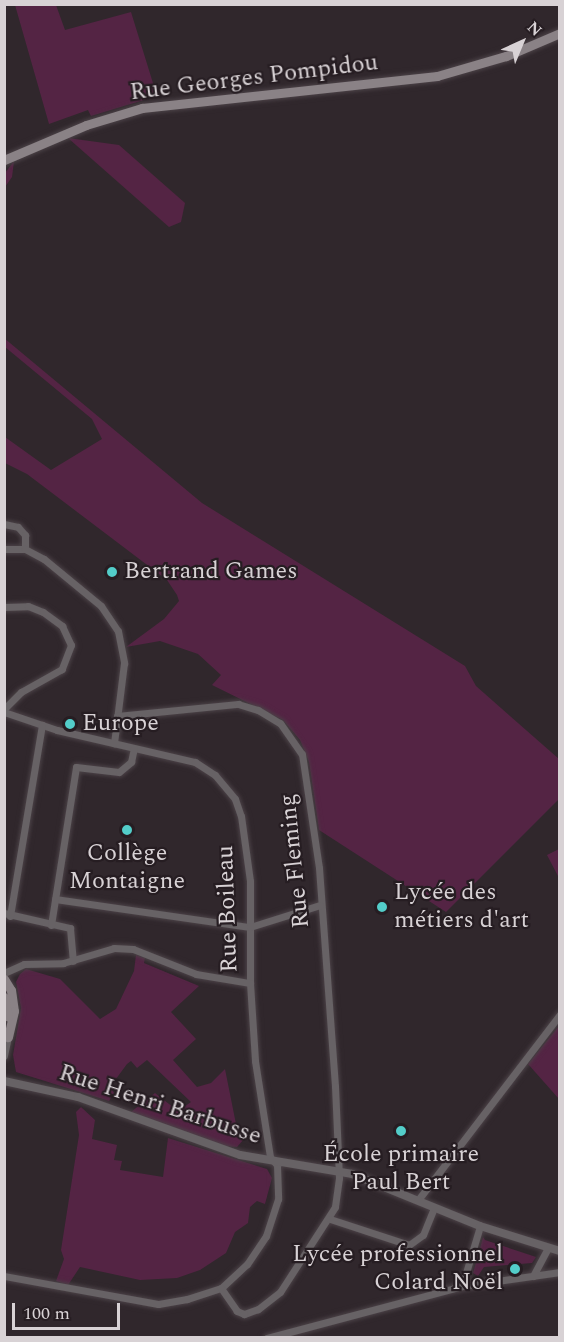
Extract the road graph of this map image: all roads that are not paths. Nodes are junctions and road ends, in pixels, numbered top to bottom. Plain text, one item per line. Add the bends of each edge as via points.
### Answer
1 (560, 33) edge
2 (40, 143) junction
3 (4, 154) edge
4 (4, 161) edge
5 (4, 524) edge
6 (4, 549) edge
7 (25, 549) junction
8 (5, 610) edge
9 (4, 710) edge
10 (117, 716) junction
11 (42, 725) junction
12 (114, 743) junction
13 (134, 748) junction
14 (56, 899) junction
15 (320, 906) junction
16 (8, 914) edge
17 (51, 925) junction
18 (250, 927) junction
19 (73, 961) junction
20 (5, 974) edge
21 (250, 983) junction
22 (4, 997) edge
23 (560, 1014) edge
24 (8, 1037) junction
25 (4, 1056) edge
26 (4, 1081) edge
27 (273, 1161) junction
28 (338, 1170) junction
29 (418, 1200) junction
30 (434, 1208) junction
31 (330, 1219) junction
32 (480, 1226) junction
33 (548, 1248) junction
34 (560, 1251) edge
35 (560, 1272) edge
36 (4, 1276) edge
37 (533, 1276) junction
38 (462, 1286) junction
39 (221, 1288) junction
40 (267, 1338) edge

1 - 2 main road, Rue Georges Pompidou via 457,72 160,104 117,114
2 - 3 main road, Rue Georges Pompidou
2 - 4 main road, Rue Georges Pompidou
5 - 7 street via 18,527 25,535
6 - 7 street
7 - 10 street via 44,559 101,606 118,631 124,663
8 - 9 street via 28,606 43,612 62,626 71,645 62,669 21,692
9 - 11 street, Rue Boileau
10 - 12 street
10 - 15 street, Rue Fleming via 184,711 229,702 272,717 287,730 302,754 315,836
11 - 12 street, Rue Boileau
11 - 16 street
12 - 13 street, Rue Boileau
13 - 14 street via 131,762 119,772 76,767
13 - 18 street, Rue Boileau via 195,762 215,775 235,799 247,851
14 - 17 street
14 - 18 street
15 - 18 street
15 - 28 street, Rue Fleming
16 - 17 street
17 - 19 street via 70,928
18 - 21 street, Rue Boileau
19 - 20 street via 30,963
19 - 21 street via 114,948 133,950 196,974
20 - 24 main road via 14,1011
21 - 27 street, Rue Boileau via 255,1061
22 - 24 main road via 9,1011
23 - 29 street via 417,1196
24 - 25 street
26 - 27 street, Rue Henri Barbusse via 48,1087 240,1155
27 - 28 street, Rue Henri Barbusse
27 - 39 street, Rue Boileau via 278,1199 266,1236 247,1264
28 - 29 street, Rue Henri Barbusse
28 - 31 street, Rue Fleming
29 - 30 street, Rue Henri Barbusse
30 - 31 street via 423,1235 409,1245
30 - 32 street
31 - 39 street via 280,1292 252,1313 237,1311
32 - 33 street
32 - 38 street
33 - 34 street
33 - 37 street
35 - 37 street
36 - 39 street via 158,1304
37 - 38 street
38 - 40 street

